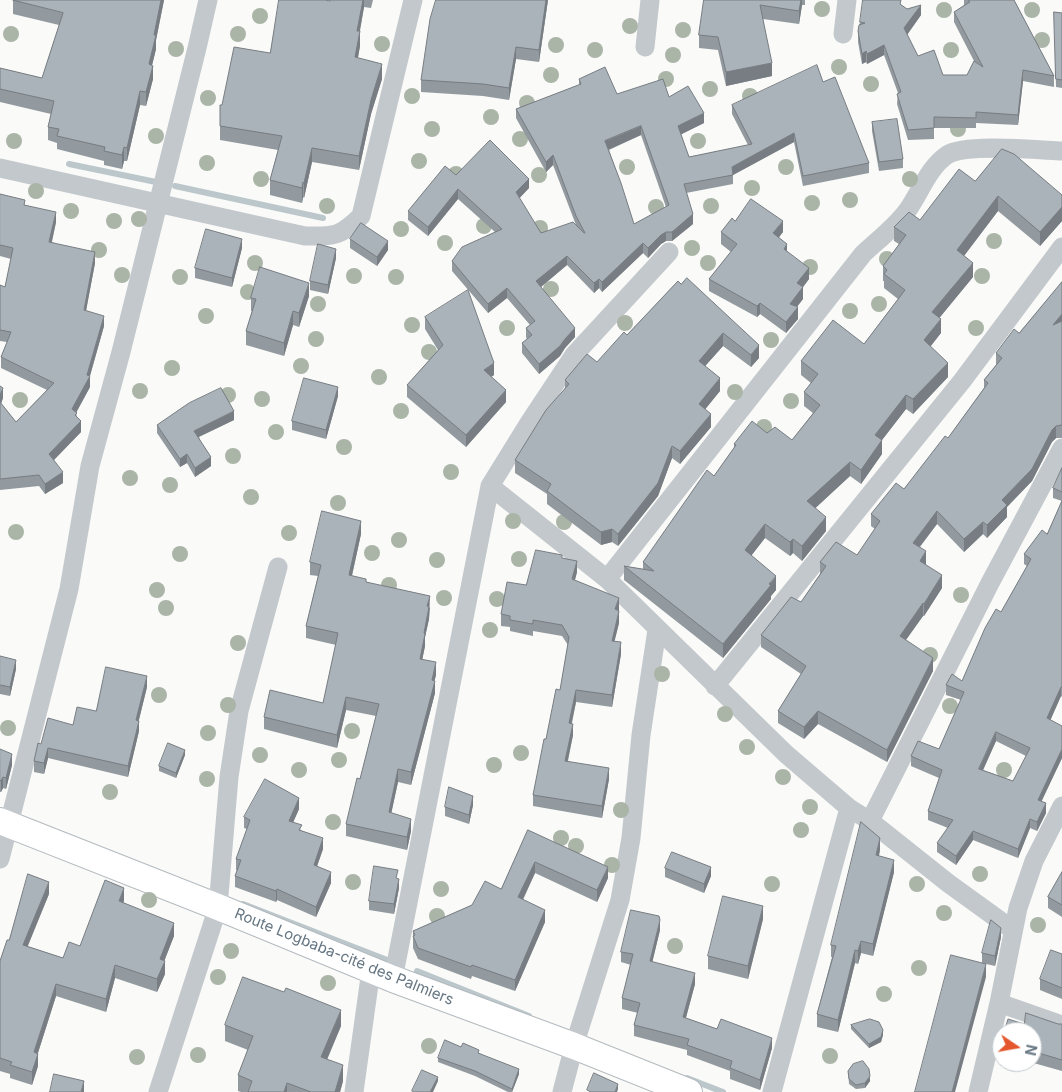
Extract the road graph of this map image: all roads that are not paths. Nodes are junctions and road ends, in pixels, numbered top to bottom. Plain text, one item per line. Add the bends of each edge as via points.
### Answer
1 (208, 0) edge
2 (413, 0) edge
3 (650, 0) edge
4 (847, 0) edge
5 (843, 34) dead end
6 (645, 47) dead end
7 (1062, 151) edge
8 (0, 168) edge
9 (158, 204) junction
10 (1062, 247) edge
11 (669, 252) dead end
12 (1062, 448) edge
13 (490, 486) junction
14 (278, 567) dead end
15 (607, 579) junction
16 (658, 630) junction
17 (715, 686) junction
18 (1062, 806) edge
19 (849, 808) junction
20 (870, 821) junction
21 (5, 823) edge
22 (0, 859) edge
23 (218, 906) junction
24 (1014, 930) junction
25 (382, 974) junction
26 (999, 1003) junction
27 (1062, 1025) edge
28 (574, 1046) junction
29 (158, 1092) edge
30 (354, 1092) edge
31 (562, 1092) edge
32 (688, 1092) edge
33 (772, 1092) edge
34 (978, 1092) edge

1 - 9 street
2 - 9 street via 361,216 350,227 334,236 305,236
3 - 6 street
4 - 5 street
7 - 15 street via 965,150 949,154 935,166 906,212 863,254
8 - 9 street
9 - 21 street via 90,466 69,589
10 - 17 street via 962,381
11 - 13 street via 574,356
12 - 20 street
13 - 15 street
13 - 25 street
14 - 23 street via 239,711 229,777
15 - 16 street
16 - 17 street
16 - 28 street via 620,900
17 - 19 street
18 - 24 street via 1034,861
19 - 20 street
19 - 33 street
20 - 24 street
21 - 22 street
21 - 23 main road, Route Logbaba-cité des Palmiers
23 - 25 main road, Route Logbaba-cité des Palmiers
23 - 29 street
24 - 26 street
25 - 28 main road, Route Logbaba-cité des Palmiers
25 - 30 street
26 - 27 street
26 - 34 street
28 - 31 street
28 - 32 main road, Route Logbaba-cité des Palmiers

